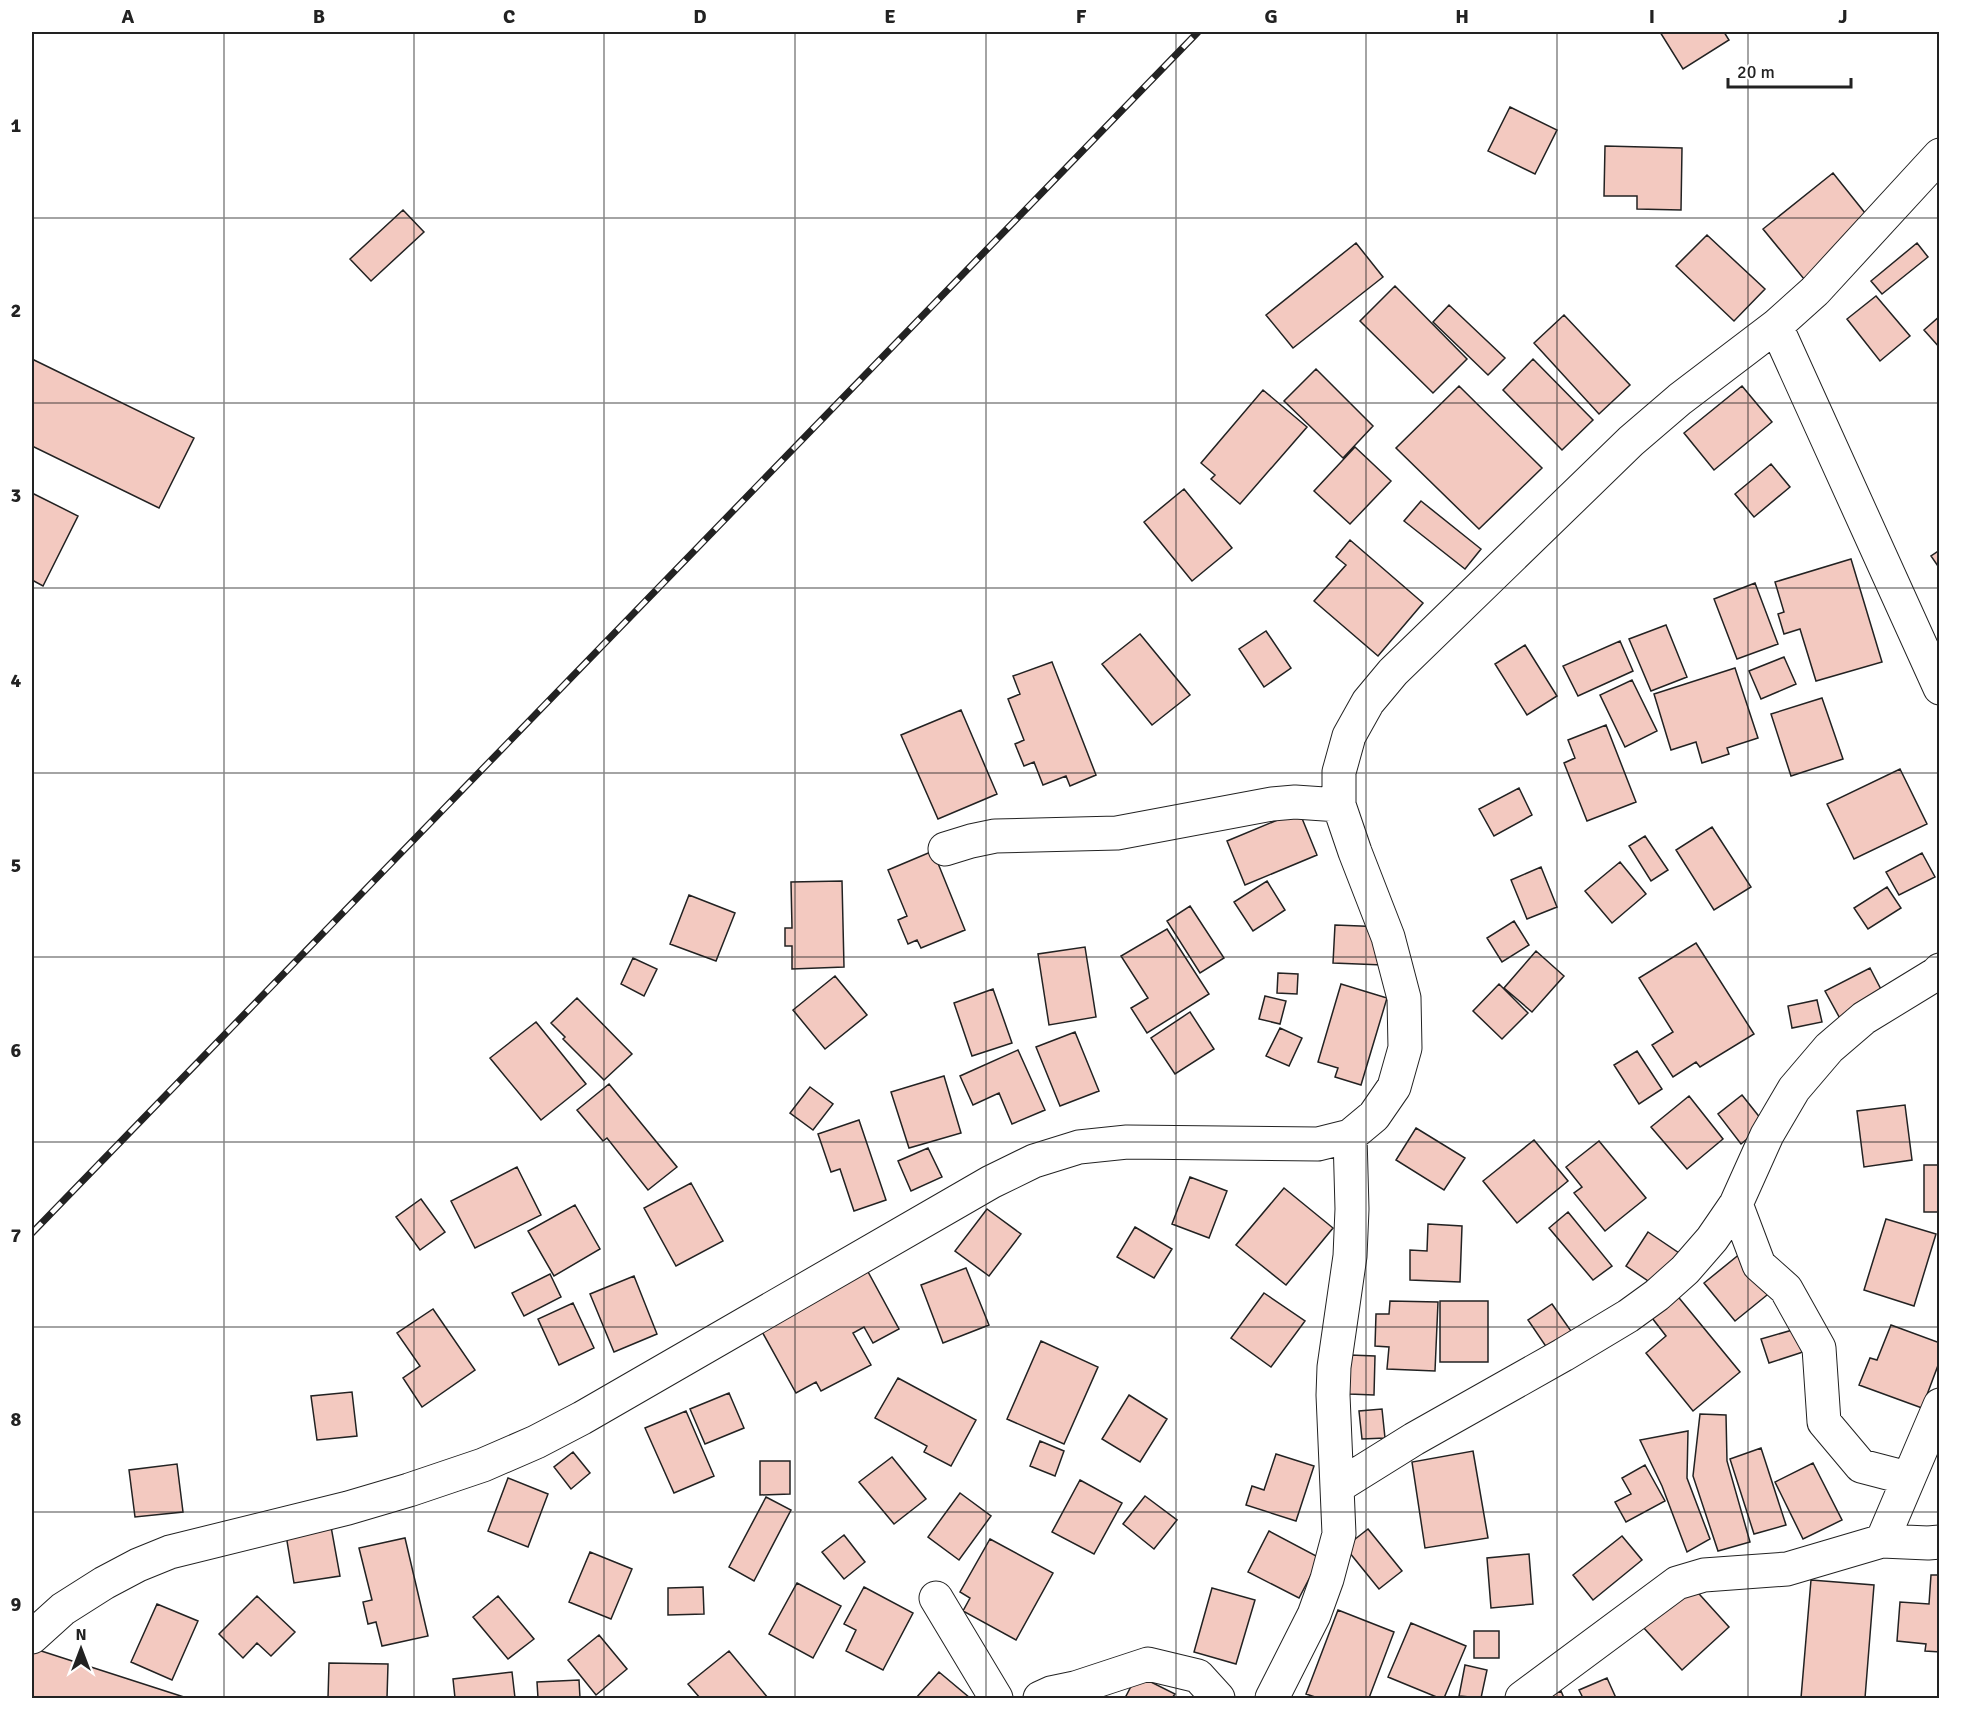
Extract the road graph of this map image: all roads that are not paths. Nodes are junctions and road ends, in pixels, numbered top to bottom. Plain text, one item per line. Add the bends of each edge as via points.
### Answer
1 (1940, 155) edge
2 (1776, 326) junction
3 (1940, 688) edge
4 (1339, 805) junction
5 (945, 849) dead end
6 (1938, 981) edge
7 (1350, 1136) junction
8 (1736, 1204) junction
9 (1940, 1405) edge
10 (1907, 1478) junction
11 (1337, 1486) junction
12 (1882, 1541) junction
13 (1940, 1542) edge
14 (936, 1598) dead end
15 (32, 1637) edge
16 (996, 1698) edge
17 (1040, 1698) edge
18 (1218, 1698) edge
19 (1272, 1698) edge
20 (1522, 1698) edge

1 - 2 street via 1830,275
2 - 3 street
2 - 4 street via 1631,441 1392,672 1368,702 1349,736 1339,772
4 - 5 street via 1272,804 1118,833 995,836
4 - 7 street via 1388,937 1404,999 1405,1048 1394,1087 1374,1116
6 - 8 street via 1864,1018 1822,1056 1794,1089 1767,1135
7 - 11 street via 1350,1256 1334,1366
7 - 15 street via 1318,1144 1127,1142 1079,1147 1034,1161 536,1442 409,1490 170,1552 104,1583 63,1609
8 - 10 street via 1759,1265 1786,1289 1819,1348 1824,1422 1861,1466
8 - 11 street via 1685,1270 1642,1305
9 - 10 street
10 - 12 street
11 - 19 street via 1339,1534 1327,1579 1314,1615
12 - 13 street
12 - 20 street via 1787,1569 1704,1575 1677,1583
14 - 16 street
17 - 18 street via 1148,1664 1198,1676

